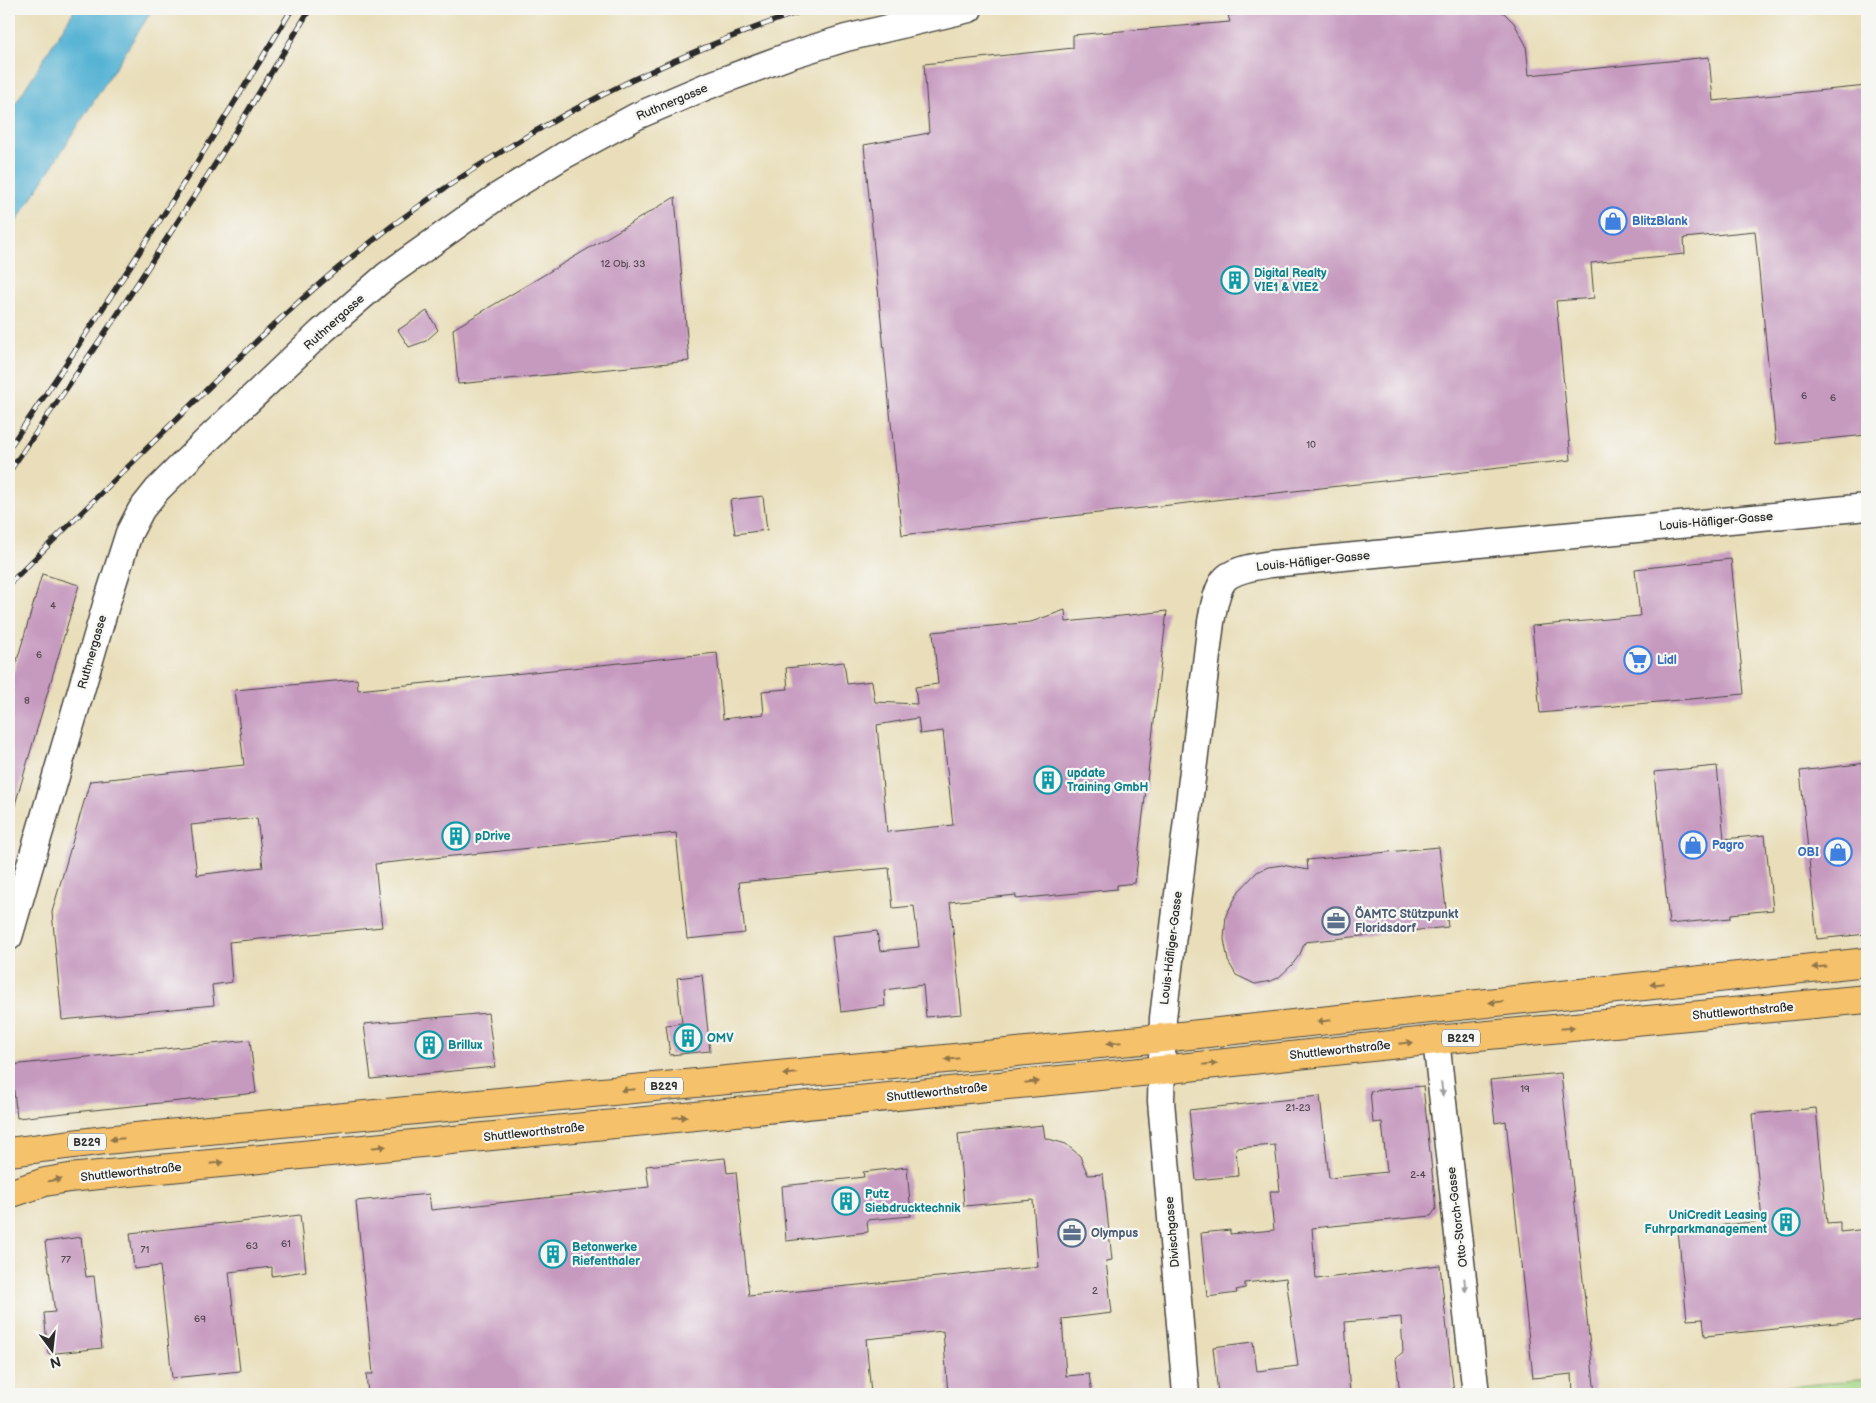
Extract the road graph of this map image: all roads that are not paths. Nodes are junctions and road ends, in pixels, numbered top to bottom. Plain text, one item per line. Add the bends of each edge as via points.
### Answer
1 (969, 9) edge
2 (1867, 506) edge
3 (9, 937) edge
4 (1867, 962) edge
5 (1867, 999) edge
6 (1162, 1038) junction
7 (1436, 1040) junction
8 (1162, 1070) junction
9 (9, 1152) edge
10 (9, 1194) edge
11 (1186, 1394) edge
12 (1476, 1394) edge

1 - 3 street, Ruthnergasse via 846,38 791,55 637,116 563,156 498,196 387,275 206,440 157,490 141,510 130,533 103,614
2 - 6 street, Louis-Häfliger-Gasse via 1271,564 1244,569 1226,578 1215,599 1211,622
4 -> 6 main road, B229
7 -> 5 main road, Shuttleworthstraße / B229
6 - 8 street, Louis-Häfliger-Gasse
6 -> 9 main road, B229 via 122,1138
8 -> 7 main road, Shuttleworthstraße / B229
7 -> 12 street, Otto-Storch-Gasse
10 -> 8 main road, Shuttleworthstraße / B229 via 68,1178
8 - 11 street, Divischgasse via 1162,1120

